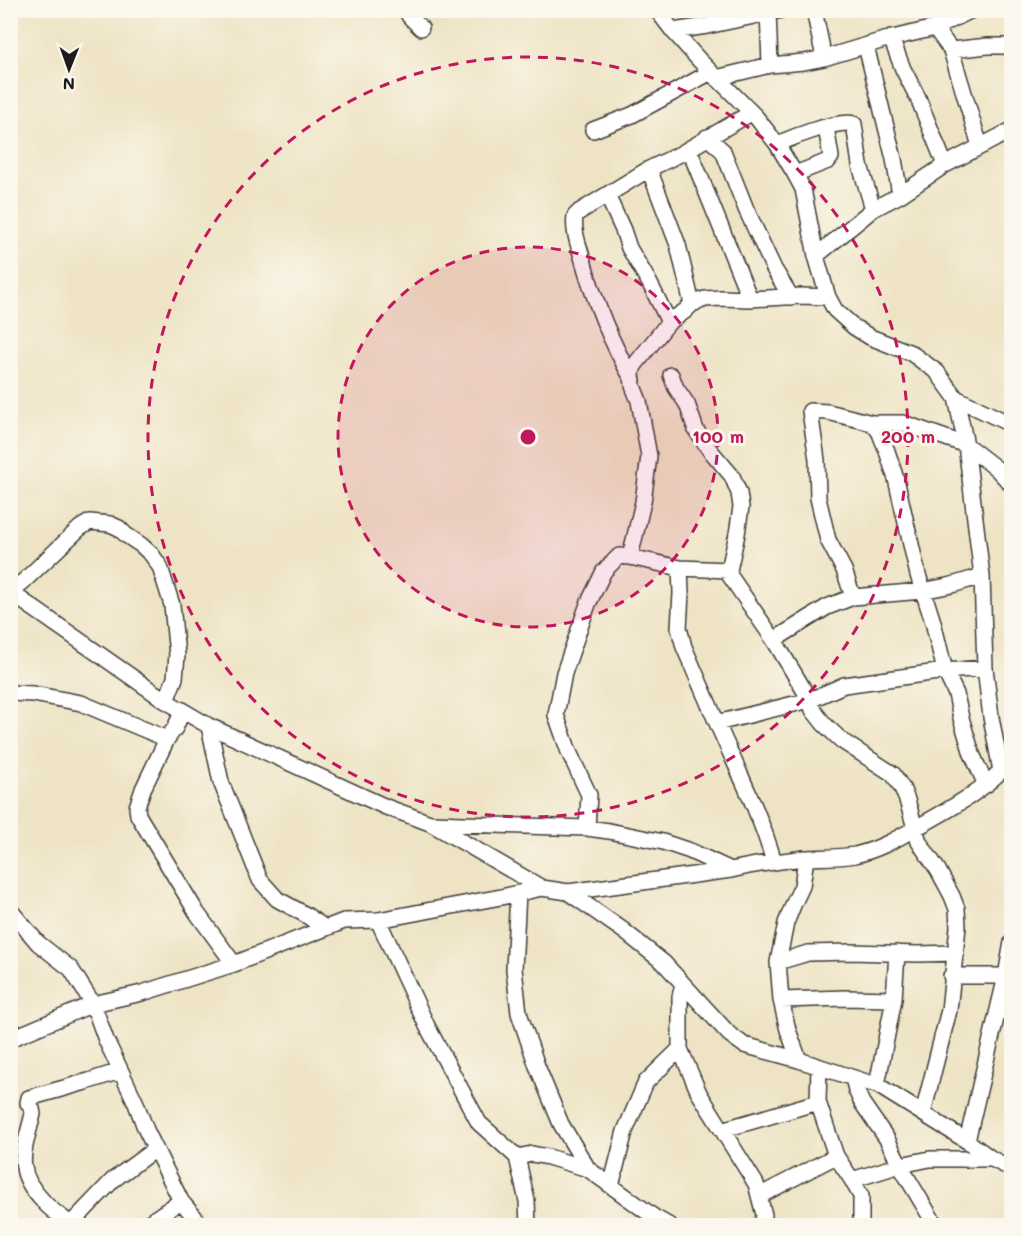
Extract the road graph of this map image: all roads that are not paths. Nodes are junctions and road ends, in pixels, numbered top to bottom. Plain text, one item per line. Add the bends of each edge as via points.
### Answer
1 (406, 10) edge
2 (657, 10) edge
3 (814, 10) edge
4 (972, 10) edge
5 (773, 12) edge
6 (421, 28) dead end
7 (935, 28) junction
8 (673, 31) junction
9 (891, 38) junction
10 (866, 46) junction
11 (1011, 46) edge
12 (951, 50) junction
13 (824, 58) junction
14 (770, 65) junction
15 (714, 75) junction
16 (751, 113) junction
17 (826, 127) junction
18 (592, 130) dead end
19 (1011, 130) edge
20 (707, 137) junction
21 (777, 144) junction
22 (980, 146) junction
23 (688, 149) junction
24 (945, 165) junction
25 (649, 169) junction
26 (795, 174) junction
27 (606, 195) junction
28 (900, 195) junction
29 (873, 209) junction
30 (816, 256) junction
31 (791, 297) junction
32 (828, 297) junction
33 (750, 300) junction
34 (692, 304) junction
35 (669, 322) junction
36 (671, 375) dead end
37 (633, 381) junction
38 (956, 398) junction
39 (872, 423) junction
40 (1011, 425) edge
41 (966, 445) junction
42 (1011, 485) edge
43 (630, 557) junction
44 (680, 568) junction
45 (729, 570) junction
46 (982, 576) junction
47 (922, 591) junction
48 (11, 592) edge
49 (853, 597) junction
50 (774, 640) junction
51 (985, 668) junction
52 (945, 671) junction
53 (10, 693) edge
54 (166, 700) junction
55 (810, 700) junction
56 (183, 710) junction
57 (717, 723) junction
58 (208, 726) junction
59 (166, 739) junction
60 (1006, 766) edge
61 (986, 785) junction
62 (430, 823) junction
63 (587, 828) junction
64 (916, 828) junction
65 (806, 858) junction
66 (774, 862) junction
67 (731, 870) junction
68 (542, 888) junction
69 (568, 892) junction
70 (518, 893) junction
71 (10, 910) edge
72 (378, 920) junction
73 (325, 928) junction
74 (1011, 942) edge
75 (897, 953) junction
76 (956, 953) junction
77 (778, 962) junction
78 (234, 964) junction
79 (951, 976) junction
80 (1009, 977) edge
81 (683, 984) junction
82 (894, 999) junction
83 (780, 1000) junction
84 (93, 1004) junction
85 (10, 1039) edge
86 (680, 1049) junction
87 (799, 1060) junction
88 (819, 1067) junction
89 (120, 1071) junction
90 (853, 1078) junction
91 (877, 1085) junction
92 (818, 1102) junction
93 (922, 1113) junction
94 (722, 1130) junction
95 (967, 1141) junction
96 (155, 1149) junction
97 (836, 1156) junction
98 (517, 1157) junction
99 (992, 1159) junction
100 (900, 1165) junction
101 (588, 1169) junction
102 (1011, 1169) edge
103 (852, 1180) junction
104 (611, 1186) junction
105 (759, 1196) junction
106 (181, 1201) junction
107 (72, 1225) edge
108 (144, 1226) edge
109 (202, 1226) edge
110 (528, 1226) edge
111 (670, 1226) edge
112 (762, 1226) edge
113 (861, 1226) edge
114 (936, 1226) edge

1 - 6 street
2 - 8 street
3 - 13 street
4 - 7 street
5 - 8 street
5 - 14 street
7 - 9 street
7 - 12 street
8 - 15 street
9 - 10 street
9 - 24 street
10 - 13 street
10 - 28 street
11 - 12 street
12 - 22 street
13 - 14 street
14 - 15 street
15 - 16 street
15 - 18 street
16 - 20 street
16 - 21 street
17 - 21 street
17 - 26 street via 831,158
17 - 29 street via 854,124 858,157
19 - 22 street
20 - 23 street
20 - 31 street via 723,151 774,269
21 - 26 street
22 - 24 street
23 - 25 street
23 - 33 street
24 - 28 street
25 - 27 street
25 - 34 street via 678,245
26 - 30 street via 803,189
27 - 35 street
27 - 37 street via 575,216 574,230 607,332
28 - 29 street
29 - 30 street
30 - 32 street
31 - 32 street
31 - 33 street
32 - 38 street via 835,310 854,327 911,353 937,372
33 - 34 street via 721,297
34 - 35 street
35 - 37 street via 634,366
36 - 45 street via 696,430 732,476 739,493 741,507
37 - 43 street via 649,456
38 - 40 street
38 - 41 street
39 - 41 street via 903,423
39 - 47 street via 879,431 896,479
39 - 49 street via 810,411 818,498 828,540
41 - 42 street
41 - 46 street
43 - 44 street
43 - 63 street via 619,556 604,571 588,604 564,673 556,714 589,795
44 - 45 street
44 - 57 street via 678,628
45 - 50 street
46 - 47 street
46 - 51 street
47 - 49 street
47 - 52 street
48 - 54 street
48 - 54 street via 90,522 119,528 152,555 172,605 177,655 175,678
49 - 50 street via 827,607
50 - 55 street
51 - 52 street
51 - 60 street via 991,717
52 - 55 street via 844,685
52 - 61 street
53 - 59 street via 81,703
54 - 56 street
55 - 57 street
55 - 64 street via 813,710 842,741 893,774 905,794
56 - 58 street
56 - 59 street via 176,729
57 - 66 street via 766,832
58 - 62 street
58 - 73 street via 221,782 260,880 277,899
59 - 78 street via 143,789 138,815 197,913
60 - 61 street
61 - 64 street
62 - 63 street
62 - 68 street
63 - 67 street via 663,842
64 - 65 street via 856,855
64 - 76 street via 919,842 957,909
65 - 66 street
65 - 77 street via 802,886 786,923
66 - 67 street
67 - 69 street
68 - 69 street
68 - 70 street
69 - 81 street via 664,963
70 - 72 street
70 - 101 street via 514,969 519,1013 561,1124
71 - 84 street via 38,943 71,969
72 - 73 street via 344,921
72 - 98 street via 427,1026 479,1123
73 - 78 street
74 - 80 street
75 - 76 street
75 - 77 street via 808,953
75 - 82 street
76 - 79 street
77 - 83 street
78 - 84 street
79 - 80 street
79 - 93 street via 949,1010
80 - 95 street
81 - 86 street
81 - 87 street via 744,1045
82 - 83 street
82 - 91 street
83 - 87 street
84 - 85 street
84 - 89 street
86 - 94 street via 699,1093
86 - 104 street via 646,1082 625,1131
87 - 88 street
88 - 90 street
88 - 92 street
89 - 96 street
89 - 107 street via 29,1098 33,1114 23,1158 24,1172 44,1202
90 - 91 street
90 - 100 street via 862,1103
91 - 93 street
92 - 94 street
92 - 97 street
93 - 95 street
94 - 105 street via 756,1184
95 - 99 street
96 - 106 street
96 - 107 street via 113,1180
97 - 103 street
97 - 105 street
98 - 101 street via 548,1156
98 - 110 street
99 - 100 street via 930,1159
99 - 102 street
100 - 103 street
100 - 114 street
101 - 104 street
103 - 113 street via 861,1196
104 - 111 street
105 - 112 street via 764,1215
106 - 108 street
106 - 109 street

